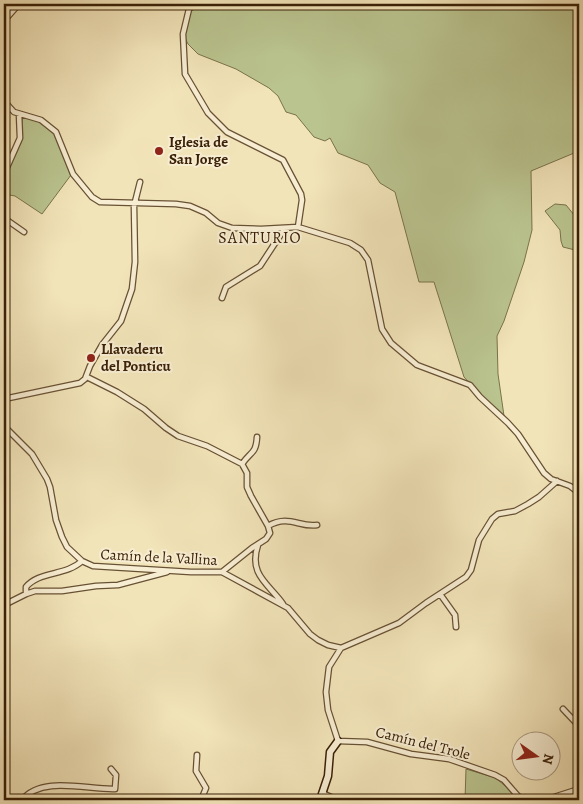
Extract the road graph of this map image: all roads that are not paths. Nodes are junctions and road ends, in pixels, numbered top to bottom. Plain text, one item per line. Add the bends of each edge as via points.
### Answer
1 (19, 4) edge
2 (196, 4) edge
3 (4, 21) edge
4 (4, 101) edge
5 (19, 114) junction
6 (4, 174) edge
7 (140, 182) dead end
8 (134, 203) junction
9 (4, 218) edge
10 (284, 228) junction
11 (298, 228) junction
12 (24, 232) dead end
13 (222, 298) dead end
14 (87, 377) junction
15 (4, 399) edge
16 (4, 426) edge
17 (257, 437) dead end
18 (242, 464) junction
19 (557, 481) junction
20 (579, 493) edge
21 (317, 525) dead end
22 (268, 526) junction
23 (258, 544) junction
24 (82, 561) junction
25 (170, 570) junction
26 (222, 572) junction
27 (26, 594) junction
28 (440, 594) junction
29 (4, 605) edge
30 (283, 606) junction
31 (456, 628) dead end
32 (341, 648) junction
33 (563, 709) dead end
34 (579, 726) edge
35 (338, 741) junction
36 (197, 755) dead end
37 (111, 769) dead end
38 (579, 789) edge
39 (322, 793) junction
40 (22, 800) edge
41 (201, 800) edge
42 (320, 800) edge
43 (338, 800) edge

1 - 3 street
2 - 11 street via 189,9 183,34 185,74 208,113 227,132 283,160 301,194
4 - 5 street
5 - 6 street via 20,138
5 - 8 street via 42,120 56,132 73,174 92,197 104,203
7 - 8 street
8 - 10 street via 190,206 232,228
8 - 14 street via 135,268 132,289 121,321 102,345
9 - 12 street
10 - 11 street
10 - 13 street via 260,266 226,287
11 - 19 street via 350,243 361,250 370,266 382,329 391,343 417,365 470,385 518,434 544,473
14 - 15 street via 80,383
14 - 18 street via 144,408 178,436
16 - 24 street, Camín de la Vallina via 36,460 50,487 62,537
17 - 18 street via 256,450
18 - 22 street via 247,474 247,487
19 - 20 street
19 - 28 street via 528,504 492,519 480,540 469,575
21 - 22 street via 289,521
22 - 23 street via 268,538
23 - 26 street
23 - 30 street via 256,571
24 - 25 street, Camín de la Vallina via 93,566
24 - 27 street via 66,571 32,581 26,587
25 - 26 street, Camín de la Vallina
25 - 27 street via 118,585
26 - 30 street, Camín de la Vallina
27 - 29 street
28 - 31 street via 455,615
28 - 32 street via 399,623
30 - 32 street, Camín de la Vallina via 318,640
32 - 35 street via 329,667 326,692
33 - 34 street
35 - 38 street, Camín del Trole via 367,742 411,754 449,759 495,775 523,799 551,798
35 - 39 street via 330,752 328,776
36 - 41 street via 196,772 206,788
37 - 40 street via 116,775 115,789 79,786 41,788
39 - 42 street
39 - 43 street

